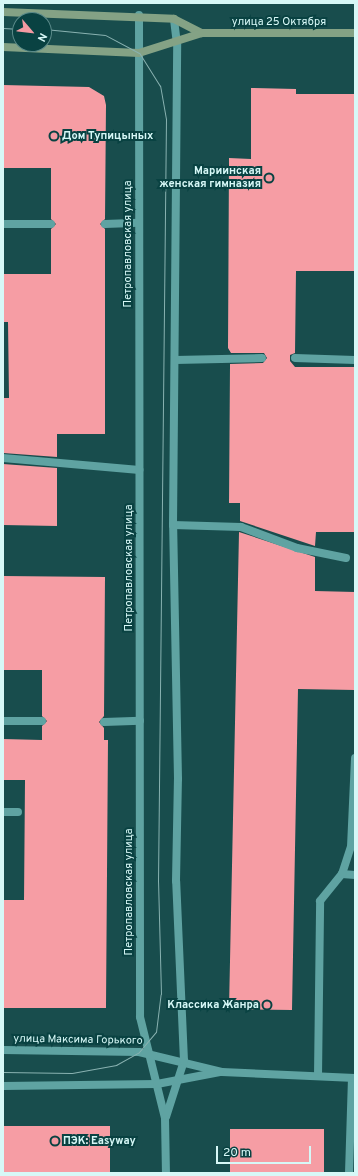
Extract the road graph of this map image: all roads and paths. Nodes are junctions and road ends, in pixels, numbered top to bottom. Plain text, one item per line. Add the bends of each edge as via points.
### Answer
1 (3, 12) edge
2 (139, 15) junction
3 (174, 19) junction
4 (202, 33) junction
5 (355, 33) edge
6 (177, 44) junction
7 (3, 48) edge
8 (139, 53) junction
9 (139, 223) junction
10 (3, 224) edge
11 (51, 224) dead end
12 (105, 224) dead end
13 (262, 358) dead end
14 (295, 358) dead end
15 (175, 360) junction
16 (355, 360) edge
17 (3, 458) edge
18 (140, 470) junction
19 (173, 525) junction
20 (346, 558) dead end
21 (3, 721) edge
22 (42, 721) dead end
23 (140, 721) junction
24 (104, 722) dead end
25 (355, 758) edge
26 (3, 812) edge
27 (18, 812) dead end
28 (342, 874) junction
29 (355, 875) edge
30 (3, 1050) edge
31 (150, 1053) junction
32 (184, 1061) junction
33 (222, 1072) junction
34 (318, 1076) junction
35 (354, 1078) edge
36 (177, 1081) junction
37 (157, 1084) junction
38 (3, 1086) edge
39 (165, 1118) junction
40 (166, 1173) edge
41 (349, 1173) edge

1 - 2 street, улица 25 Октября
2 - 3 street, улица 25 Октября
2 - 8 street, Петропавловская улица
3 - 4 street, улица 25 Октября
3 - 6 street, Петропавловская улица
4 - 5 street, улица 25 Октября
4 - 6 street, улица 25 Октября
6 - 8 street, улица 25 Октября
6 - 15 street, Петропавловская улица
7 - 8 street, улица 25 Октября
8 - 9 street, Петропавловская улица
9 - 12 street
9 - 18 street, Петропавловская улица
10 - 11 street
13 - 15 street
14 - 16 street
15 - 19 street, Петропавловская улица
17 - 18 street
18 - 23 street, Петропавловская улица
19 - 20 street via 241,527 297,548
19 - 32 street, Петропавловская улица via 178,778 176,881
21 - 22 street
23 - 24 street
23 - 31 street, Петропавловская улица via 140,1018
25 - 28 street via 351,847
26 - 27 street
28 - 29 street
28 - 34 street via 320,901
30 - 31 street, улица Максима Горького
31 - 32 street, улица Максима Горького
31 - 37 street, Петропавловская улица
32 - 33 street, улица Максима Горького
32 - 36 street, Петропавловская улица
33 - 34 street, улица Максима Горького
33 - 36 street, улица Максима Горького
34 - 35 street, улица Максима Горького
35 - 41 street
36 - 37 street, улица Максима Горького
36 - 39 street, Петропавловская улица
37 - 38 street, улица Максима Горького
37 - 39 street, Петропавловская улица
39 - 40 street, Петропавловская улица

